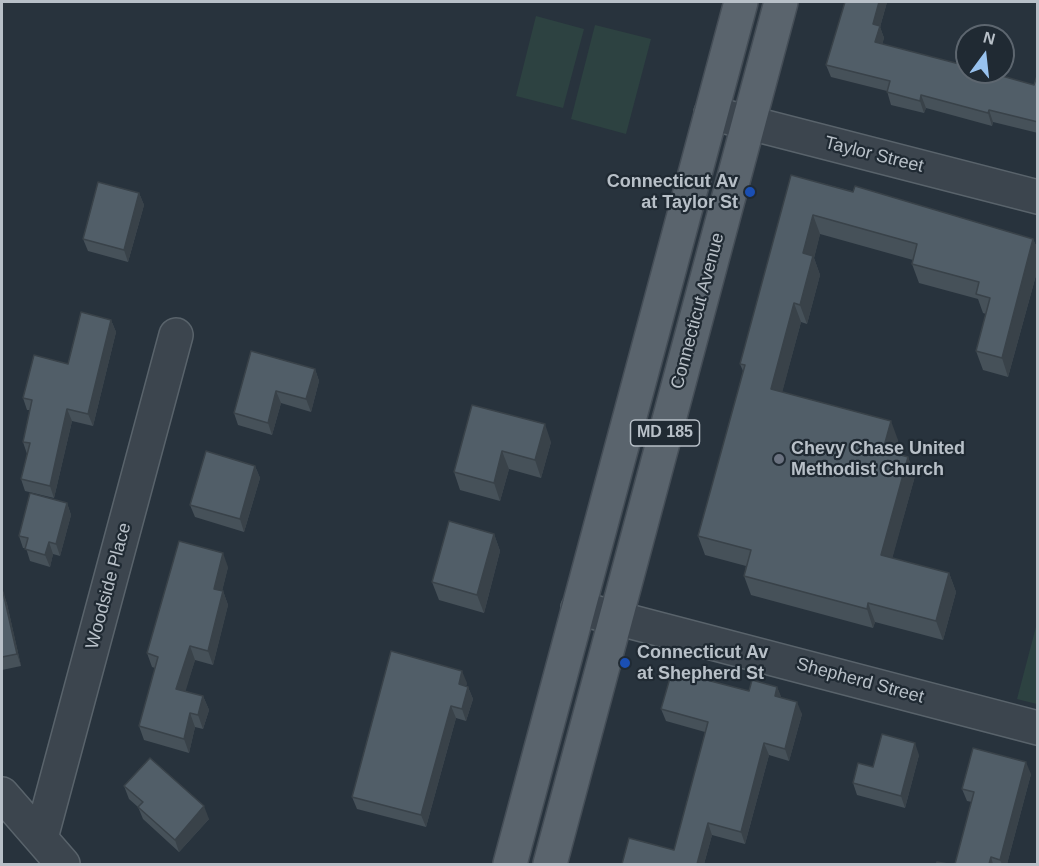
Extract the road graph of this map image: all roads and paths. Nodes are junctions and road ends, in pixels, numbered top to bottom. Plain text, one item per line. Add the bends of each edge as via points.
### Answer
1 (741, 2) edge
2 (781, 2) edge
3 (711, 113) junction
4 (748, 123) junction
5 (1038, 197) edge
6 (176, 335) dead end
7 (579, 608) junction
8 (616, 618) junction
9 (1038, 728) edge
10 (2, 794) edge
11 (41, 838) junction
12 (63, 864) edge
13 (510, 864) edge
14 (550, 864) edge

1 - 3 main road, MD 185
2 - 4 main road, Connecticut Avenue / MD 185
3 - 4 street, Taylor Street
3 - 7 main road, MD 185
4 - 5 street, Taylor Street
4 - 8 main road, Connecticut Avenue / MD 185
6 - 11 street, Woodside Place
7 - 8 street, Shepherd Street
7 - 13 main road, MD 185
8 - 9 street, Shepherd Street
8 - 14 main road, Connecticut Avenue / MD 185
10 - 11 street
11 - 12 street

